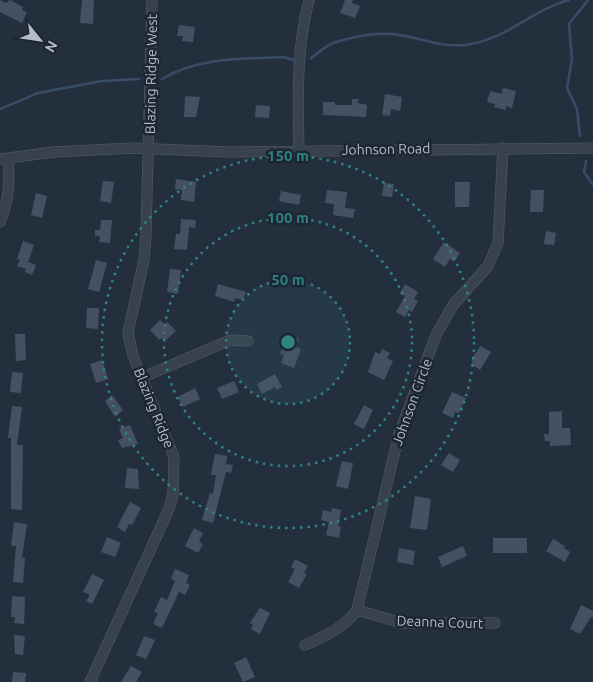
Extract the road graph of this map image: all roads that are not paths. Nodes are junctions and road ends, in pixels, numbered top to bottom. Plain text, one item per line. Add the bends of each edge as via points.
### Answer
1 (152, 0) edge
2 (309, 0) edge
3 (150, 148) junction
4 (503, 148) junction
5 (593, 148) edge
6 (299, 151) junction
7 (4, 159) edge
8 (0, 222) edge
9 (248, 341) dead end
10 (141, 378) junction
11 (357, 610) junction
12 (495, 623) dead end
13 (305, 645) dead end
14 (90, 682) edge

1 - 3 street, Blazing Ridge West
2 - 6 street via 298,78
3 - 6 street, Johnson Road
3 - 7 street, Johnson Road via 63,152
3 - 10 street, Blazing Ridge via 144,260 128,333
4 - 5 street, Johnson Road
4 - 6 street, Johnson Road
4 - 11 street, Johnson Circle via 498,243 488,266 453,305 436,335 399,434
7 - 8 street via 9,190
9 - 10 street via 230,340
10 - 14 street, Blazing Ridge via 174,457 173,494
11 - 12 street, Deanna Court via 402,623
11 - 13 street via 324,637

